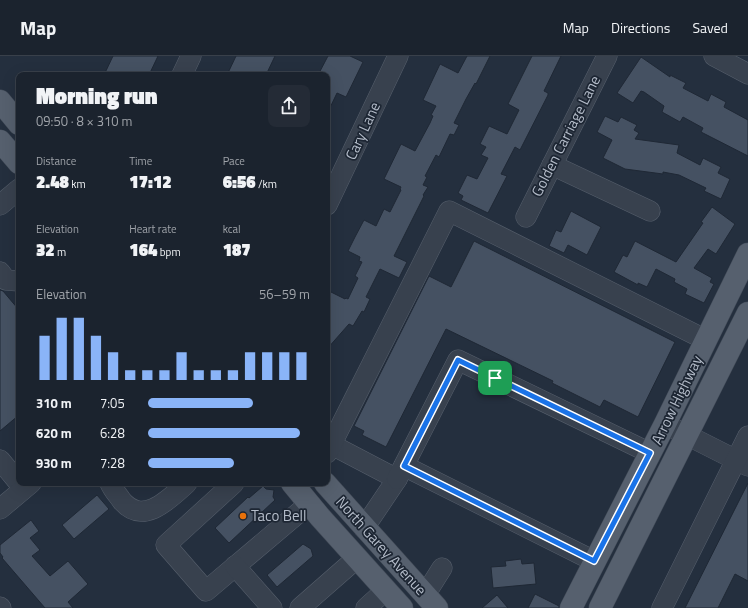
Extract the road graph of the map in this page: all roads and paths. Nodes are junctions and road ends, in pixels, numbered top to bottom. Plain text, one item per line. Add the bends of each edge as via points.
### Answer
1 (192, 56) edge
2 (398, 56) edge
3 (607, 56) edge
4 (714, 56) edge
5 (184, 72) edge
6 (748, 74) edge
7 (0, 101) edge
8 (16, 120) edge
9 (0, 141) edge
10 (16, 160) edge
11 (552, 165) junction
12 (16, 191) edge
13 (330, 199) edge
14 (1, 203) edge
15 (650, 211) dead end
16 (526, 217) dead end
17 (748, 254) edge
18 (0, 272) edge
19 (16, 281) edge
20 (748, 313) edge
21 (706, 340) junction
22 (665, 424) junction
23 (687, 435) junction
24 (748, 436) edge
25 (330, 449) edge
26 (650, 453) junction
27 (0, 460) edge
28 (742, 463) edge
29 (401, 473) junction
30 (16, 477) edge
31 (21, 486) edge
32 (112, 486) edge
33 (183, 486) edge
34 (231, 486) edge
35 (294, 486) edge
36 (328, 486) edge
37 (309, 504) junction
38 (0, 509) edge
39 (364, 528) junction
40 (390, 556) junction
41 (357, 558) junction
42 (594, 561) junction
43 (235, 566) junction
44 (442, 568) dead end
45 (386, 590) junction
46 (431, 601) edge
47 (272, 608) edge
48 (300, 608) edge
49 (366, 608) edge
50 (402, 608) edge
51 (571, 608) edge
52 (600, 608) edge
53 (662, 608) edge

1 - 5 street
2 - 13 street, Cary Lane
3 - 11 street, Golden Carriage Lane
4 - 6 street
7 - 8 main road
9 - 10 main road
11 - 15 street
11 - 16 street, Golden Carriage Lane
12 - 14 street
17 - 21 main road, Arrow Highway
18 - 19 street via 6,280
20 - 23 main road, Arrow Highway
21 - 22 main road, Arrow Highway
21 - 25 street via 449,211
22 - 23 street
22 - 26 main road, Arrow Highway
23 - 28 street
23 - 52 main road, Arrow Highway
24 - 28 street
25 - 29 street
26 - 29 street via 458,360
26 - 42 main road, Arrow Highway
27 - 30 street
28 - 53 street
29 - 39 street
29 - 42 street
31 - 38 street
32 - 33 street via 128,508 144,512 164,502
34 - 43 street via 166,544 206,591
35 - 37 main road, North Garey Avenue
36 - 39 main road, North Garey Avenue
37 - 40 main road via 335,509 359,538
37 - 41 main road, North Garey Avenue
37 - 43 street
39 - 40 main road, North Garey Avenue
40 - 46 main road, North Garey Avenue
41 - 45 main road, North Garey Avenue
41 - 48 street
42 - 51 main road, Arrow Highway
43 - 47 street
44 - 46 street
45 - 49 street
45 - 50 main road, North Garey Avenue

